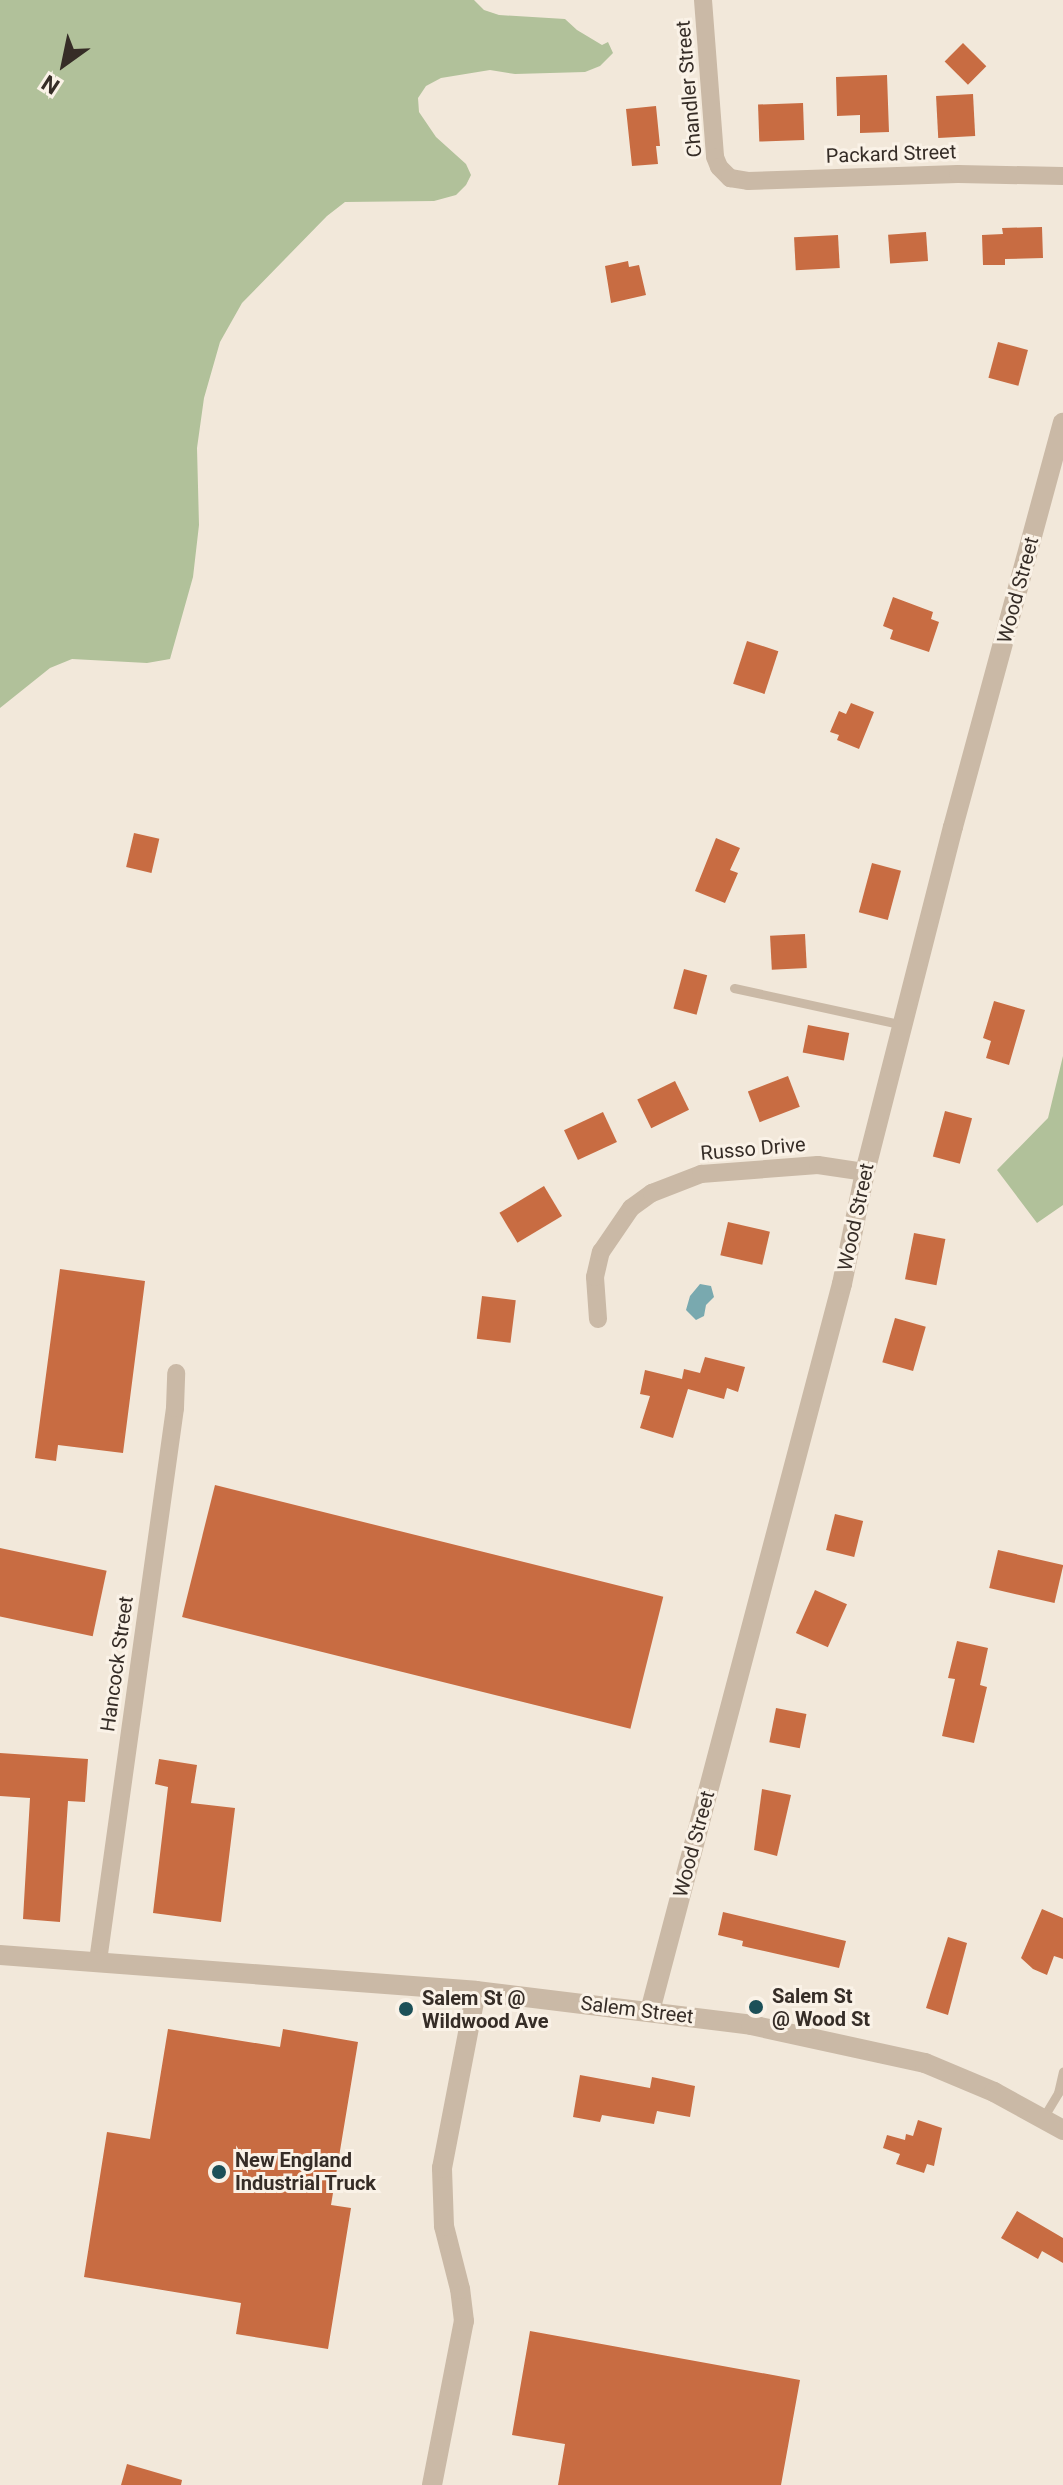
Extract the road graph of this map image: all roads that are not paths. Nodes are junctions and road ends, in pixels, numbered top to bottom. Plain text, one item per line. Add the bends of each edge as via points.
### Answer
1 (703, 0) edge
2 (723, 172) joint
3 (1063, 176) edge
4 (1063, 423) edge
5 (734, 988) dead end
6 (904, 1025) junction
7 (865, 1172) junction
8 (598, 1319) dead end
9 (176, 1373) dead end
10 (0, 1955) edge
11 (98, 1961) junction
12 (476, 1991) junction
13 (650, 2011) junction
14 (1063, 2072) edge
15 (1043, 2118) junction
16 (1063, 2130) edge
17 (432, 2485) edge

1 - 2 street, Chandler Street via 715,157
2 - 3 street, Packard Street via 748,181
4 - 6 street, Wood Street
5 - 6 lane
6 - 7 street, Wood Street
7 - 8 street, Russo Drive via 818,1165 701,1174 652,1193 631,1208 601,1252 595,1277
7 - 13 street, Wood Street via 842,1284
9 - 11 street, Hancock Street
10 - 11 street, Salem Street
11 - 12 street, Salem Street
12 - 13 street, Salem Street
12 - 17 street via 442,2168 442,2210 464,2321
13 - 15 street, Salem Street via 885,2052 951,2072
14 - 15 lane
15 - 16 street, Salem Street

